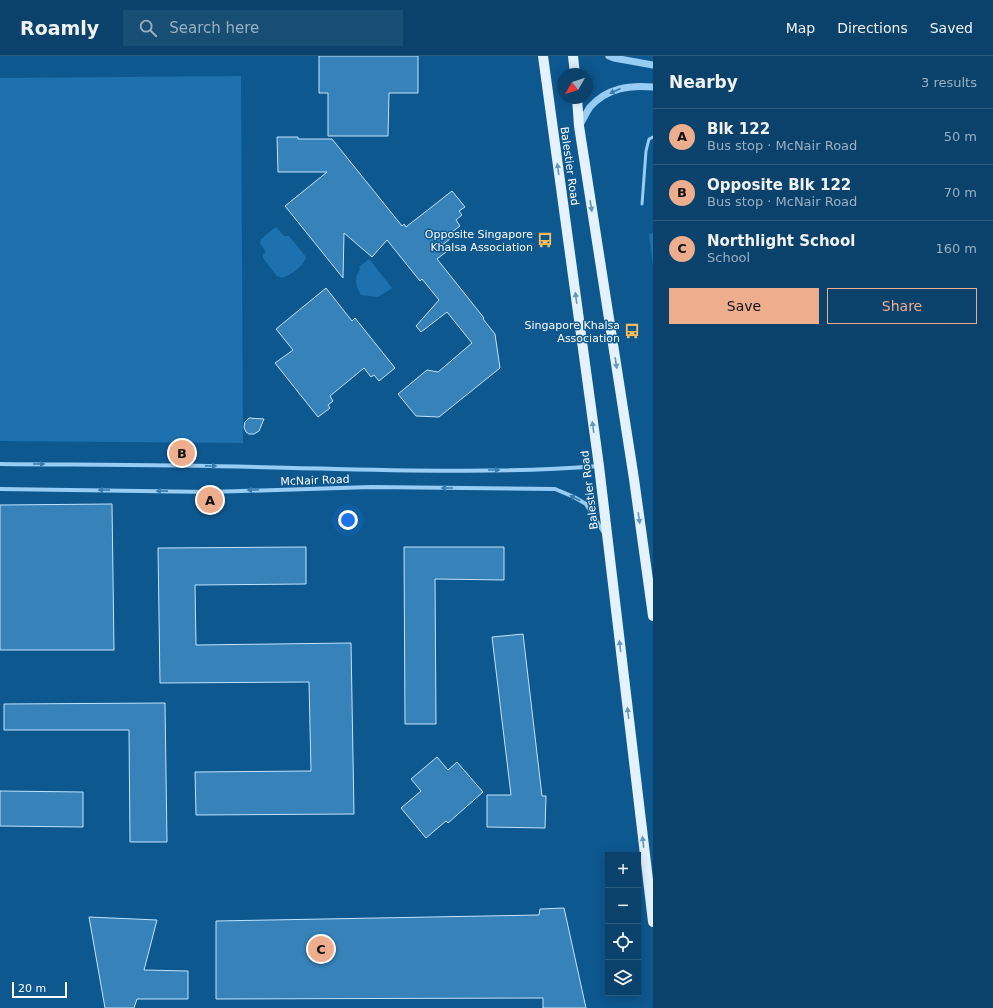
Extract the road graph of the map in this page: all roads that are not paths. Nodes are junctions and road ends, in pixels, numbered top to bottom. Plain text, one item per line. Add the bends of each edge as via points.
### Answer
1 (543, 56) edge
2 (573, 56) edge
3 (609, 56) edge
4 (653, 65) edge
5 (574, 68) edge
6 (653, 87) edge
7 (577, 104) edge
8 (579, 126) junction
9 (653, 137) edge
10 (642, 204) dead end
11 (0, 464) edge
12 (599, 466) junction
13 (0, 489) edge
14 (607, 538) junction
15 (653, 616) edge
16 (653, 922) edge

12 -> 1 main road, Balestier Road
2 - 5 main road
3 - 4 street
6 -> 8 street via 636,85 617,89 602,97 590,108
7 - 8 main road, Balestier Road
8 -> 15 main road, Balestier Road
9 - 10 lane via 649,139 646,151
11 -> 12 street, McNair Road via 539,470
12 - 14 main road, Balestier Road
14 -> 13 street, McNair Road via 586,504 555,489 371,487 210,492
16 -> 14 main road, Balestier Road

